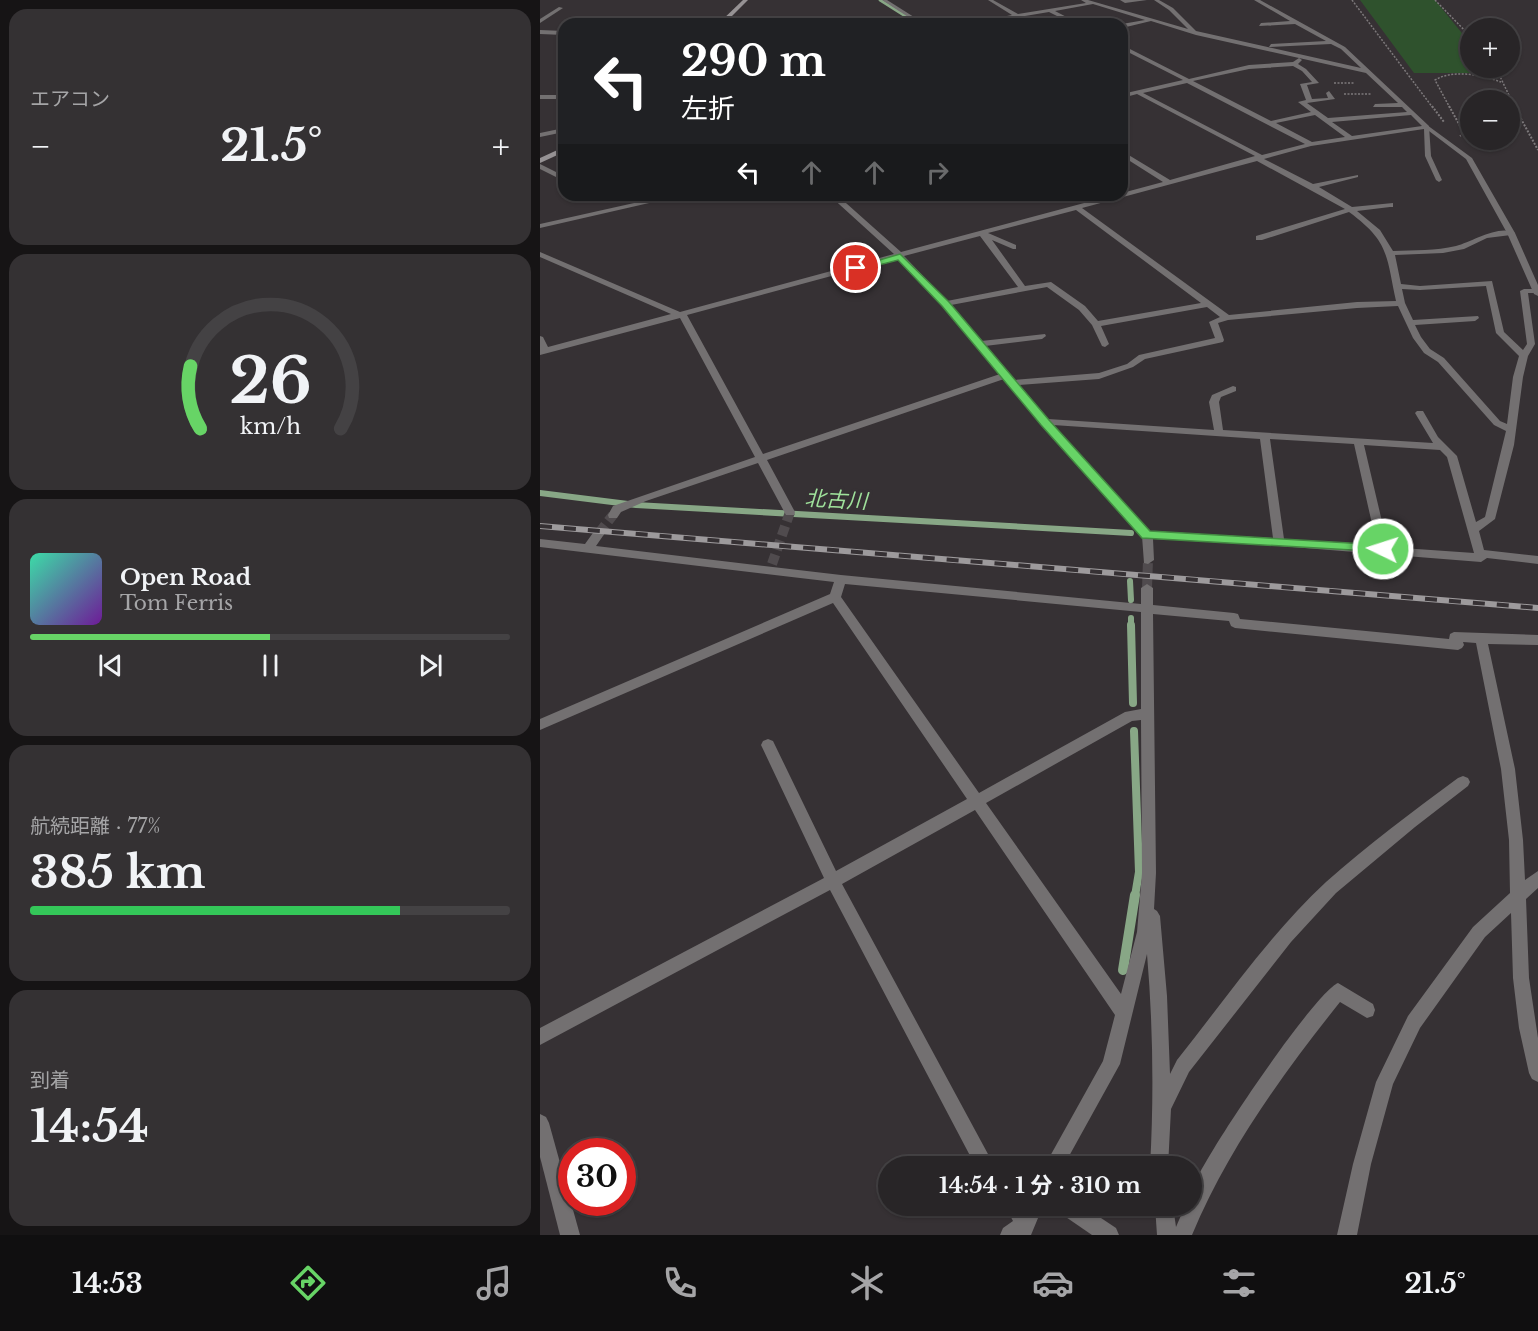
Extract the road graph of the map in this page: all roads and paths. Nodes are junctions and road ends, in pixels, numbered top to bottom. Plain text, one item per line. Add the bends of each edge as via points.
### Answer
1 (746, 0) edge
2 (884, 0) edge
3 (990, 0) edge
4 (1083, 0) edge
5 (1111, 0) edge
6 (1122, 0) edge
7 (1145, 0) edge
8 (1156, 0) edge
9 (1220, 0) edge
10 (1231, 0) edge
11 (1256, 0) edge
12 (1352, 0) edge
13 (1435, 0) edge
14 (1094, 3) junction
15 (561, 8) dead end
16 (1049, 10) junction
17 (1017, 16) junction
18 (727, 18) edge
19 (912, 18) edge
20 (1005, 18) edge
21 (1065, 18) edge
22 (1153, 20) junction
23 (540, 21) edge
24 (1295, 22) junction
25 (1128, 25) edge
26 (1261, 25) dead end
27 (1460, 26) edge
28 (540, 32) edge
29 (558, 33) edge
30 (1196, 33) junction
31 (1333, 42) junction
32 (1244, 44) junction
33 (1258, 47) junction
34 (1128, 50) edge
35 (1253, 53) dead end
36 (1302, 58) junction
37 (1294, 64) junction
38 (1370, 72) junction
39 (1500, 78) edge
40 (1187, 81) junction
41 (1501, 82) junction
42 (1316, 83) junction
43 (1380, 83) junction
44 (1139, 93) junction
45 (1329, 93) joint
46 (1390, 93) junction
47 (1128, 95) edge
48 (540, 97) edge
49 (558, 98) edge
50 (1310, 101) junction
51 (1401, 105) junction
52 (1375, 106) dead end
53 (1314, 113) junction
54 (1412, 113) junction
55 (1328, 120) junction
56 (1269, 123) junction
57 (1427, 127) junction
58 (558, 131) edge
59 (1452, 133) junction
60 (540, 135) edge
61 (1351, 138) junction
62 (1311, 144) junction
63 (1451, 144) junction
64 (1538, 150) edge
65 (558, 151) edge
66 (1128, 157) edge
67 (1259, 158) junction
68 (540, 161) edge
69 (540, 166) edge
70 (558, 176) edge
71 (1356, 176) dead end
72 (1439, 180) dead end
73 (1170, 183) junction
74 (1311, 187) junction
75 (1128, 194) edge
76 (653, 201) edge
77 (840, 201) edge
78 (1104, 201) edge
79 (1390, 205) dead end
80 (1078, 208) junction
81 (1352, 209) junction
82 (540, 226) edge
83 (1511, 233) junction
84 (983, 234) junction
85 (1259, 238) dead end
86 (1013, 247) dead end
87 (1390, 253) junction
88 (540, 254) edge
89 (900, 256) junction
90 (1397, 286) junction
91 (1023, 289) junction
92 (1537, 292) edge
93 (1401, 303) junction
94 (945, 304) junction
95 (1209, 304) junction
96 (683, 316) junction
97 (1227, 318) junction
98 (1475, 318) dead end
99 (1411, 323) junction
100 (1096, 324) junction
101 (1042, 336) dead end
102 (540, 339) edge
103 (980, 344) junction
104 (1105, 344) dead end
105 (543, 352) edge
106 (1524, 356) junction
107 (1009, 379) junction
108 (1233, 389) dead end
109 (1420, 413) dead end
110 (1045, 422) junction
111 (1511, 430) junction
112 (1219, 433) junction
113 (1265, 436) junction
114 (1358, 441) junction
115 (1443, 447) junction
116 (763, 459) junction
117 (615, 512) tunnel mouth
118 (790, 512) dead end
119 (1473, 529) junction
120 (599, 533) tunnel mouth
121 (1147, 535) junction
122 (1279, 542) junction
123 (540, 543) edge
124 (588, 548) junction
125 (1383, 549) junction
126 (1479, 554) junction
127 (1148, 560) tunnel mouth
128 (1538, 560) edge
129 (840, 579) junction
130 (1147, 588) tunnel mouth
131 (835, 597) junction
132 (1148, 609) junction
133 (1481, 639) junction
134 (1538, 640) edge
135 (1148, 714) junction
136 (540, 725) edge
137 (768, 745) dead end
138 (1463, 782) dead end
139 (976, 801) junction
140 (1149, 873) junction
141 (1538, 878) edge
142 (833, 881) junction
143 (1518, 896) junction
144 (1367, 1010) dead end
145 (1124, 1013) junction
146 (540, 1037) edge
147 (1538, 1073) edge
148 (1161, 1108) junction
149 (540, 1123) edge
150 (980, 1156) edge
151 (1059, 1156) edge
152 (1159, 1156) edge
153 (1081, 1216) edge
154 (1165, 1216) edge
155 (1027, 1221) edge
156 (570, 1235) edge
157 (1010, 1235) edge
158 (1109, 1235) edge
159 (1167, 1235) edge
160 (1182, 1235) edge
161 (1347, 1235) edge

1 - 18 main road
2 - 19 street
3 - 17 street
4 - 14 street
5 - 14 street
6 - 7 street
8 - 30 street
9 - 10 street
11 - 24 street
12 - 59 path
13 - 27 path
14 - 16 street
14 - 22 street
15 - 23 street
16 - 17 street
16 - 21 street
17 - 20 street
22 - 25 street
22 - 30 street
24 - 26 street
24 - 31 street
28 - 29 street
30 - 32 street via 1225,43
31 - 33 street
31 - 38 street
32 - 33 street
32 - 35 street
33 - 36 street
34 - 40 street
36 - 37 street
36 - 38 street
37 - 40 street via 1249,67
37 - 42 street
38 - 43 street
39 - 41 path
40 - 44 street
40 - 56 street
41 - 59 path via 1484,76 1437,77 1434,81 1464,133
41 - 64 path
42 - 43 path
42 - 50 street via 1303,84
43 - 46 street
44 - 47 street
44 - 67 street
45 - 46 path
45 - 50 street via 1332,99
46 - 51 street
48 - 49 street
50 - 53 street via 1300,102
51 - 52 street
51 - 54 street
53 - 55 street
53 - 56 street
54 - 55 street
54 - 57 street
55 - 61 street
56 - 62 street
57 - 61 street
57 - 63 street
57 - 72 street via 1428,156
58 - 60 street
59 - 63 path via 1457,143
61 - 62 street
62 - 67 street
63 - 83 street via 1469,158
65 - 68 main road
66 - 73 street
67 - 73 street
67 - 74 street
69 - 70 street
71 - 74 street
73 - 75 street
74 - 81 street
76 - 82 street
77 - 89 street
78 - 80 street
79 - 81 street
80 - 84 street
80 - 95 street
81 - 85 street
81 - 87 street via 1386,242
83 - 87 street via 1485,236 1443,251
83 - 92 street
84 - 86 street
84 - 89 street
84 - 91 street
87 - 90 street
88 - 96 street
89 - 94 street
89 - 96 street
90 - 93 street
90 - 106 street via 1488,283 1500,333
91 - 94 street
91 - 100 street via 1048,284 1082,308
92 - 106 street via 1524,291 1531,344
93 - 97 street
93 - 99 street
94 - 103 street
95 - 97 street
95 - 100 street
96 - 105 street
96 - 116 street
97 - 107 street via 1213,322 1220,340 1142,357 1135,364 1088,378
98 - 99 street
99 - 111 street via 1428,351 1441,360 1497,423
100 - 104 street
101 - 103 street
102 - 105 street
103 - 107 street
106 - 111 street
107 - 110 street
107 - 116 street
108 - 112 street via 1217,395 1214,402
109 - 115 street
110 - 112 street
110 - 121 street
111 - 119 street via 1490,519
112 - 113 street
113 - 114 street
113 - 122 street
114 - 115 street
114 - 125 street
115 - 119 street via 1452,456
116 - 117 street via 642,499
116 - 118 street
119 - 126 street
120 - 124 street
121 - 122 street
121 - 127 street
122 - 125 street
123 - 124 street
124 - 129 street
125 - 126 street via 1481,558
126 - 128 street
129 - 131 street
129 - 132 street
130 - 132 street
131 - 136 street
131 - 139 street
132 - 133 street via 1234,617 1235,623 1458,645 1454,637
132 - 135 street
133 - 134 street
133 - 143 street via 1508,769
135 - 139 street via 1130,716
135 - 140 street
137 - 142 street
138 - 148 street via 1323,896 1285,937 1183,1066
139 - 142 street
139 - 145 street
140 - 145 street via 1145,932
140 - 148 street via 1159,996
141 - 143 street
142 - 146 street
142 - 150 street
143 - 147 street via 1525,1018
143 - 161 street via 1479,932 1414,1022 1385,1082
144 - 160 street via 1338,991 1285,1056 1228,1141
145 - 151 street via 1111,1064
148 - 152 street
149 - 156 street
153 - 158 street
154 - 159 street
155 - 157 street

